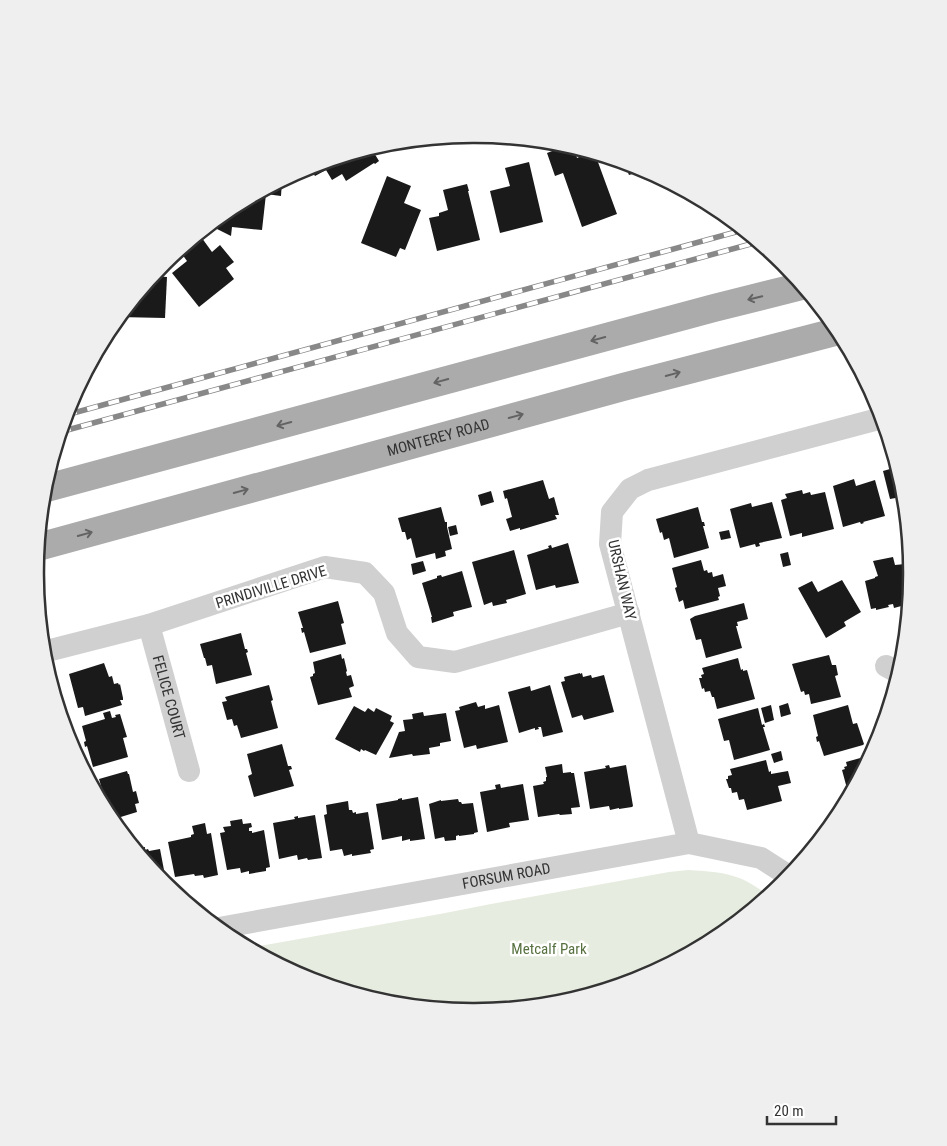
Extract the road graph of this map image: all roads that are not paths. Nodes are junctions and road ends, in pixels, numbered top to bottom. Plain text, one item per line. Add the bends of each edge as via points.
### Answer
1 (795, 288) edge
2 (830, 333) edge
3 (875, 420) edge
4 (53, 486) edge
5 (45, 545) edge
6 (629, 613) junction
7 (148, 625) junction
8 (51, 650) edge
9 (189, 770) dead end
10 (688, 844) junction
11 (782, 872) edge
12 (229, 926) edge

1 -> 4 main road
5 -> 2 main road, MONTEREY ROAD
3 - 6 street, URSHAN WAY via 648,480 630,489 612,512 610,544
6 - 7 street, PRINDIVILLE DRIVE via 455,662 418,657 397,633 384,593 365,572 326,567
6 - 10 street, URSHAN WAY
7 - 8 street, PRINDIVILLE DRIVE
7 - 9 street, FELICE COURT
10 - 11 street, FORSUM ROAD via 761,858
10 - 12 street, FORSUM ROAD

